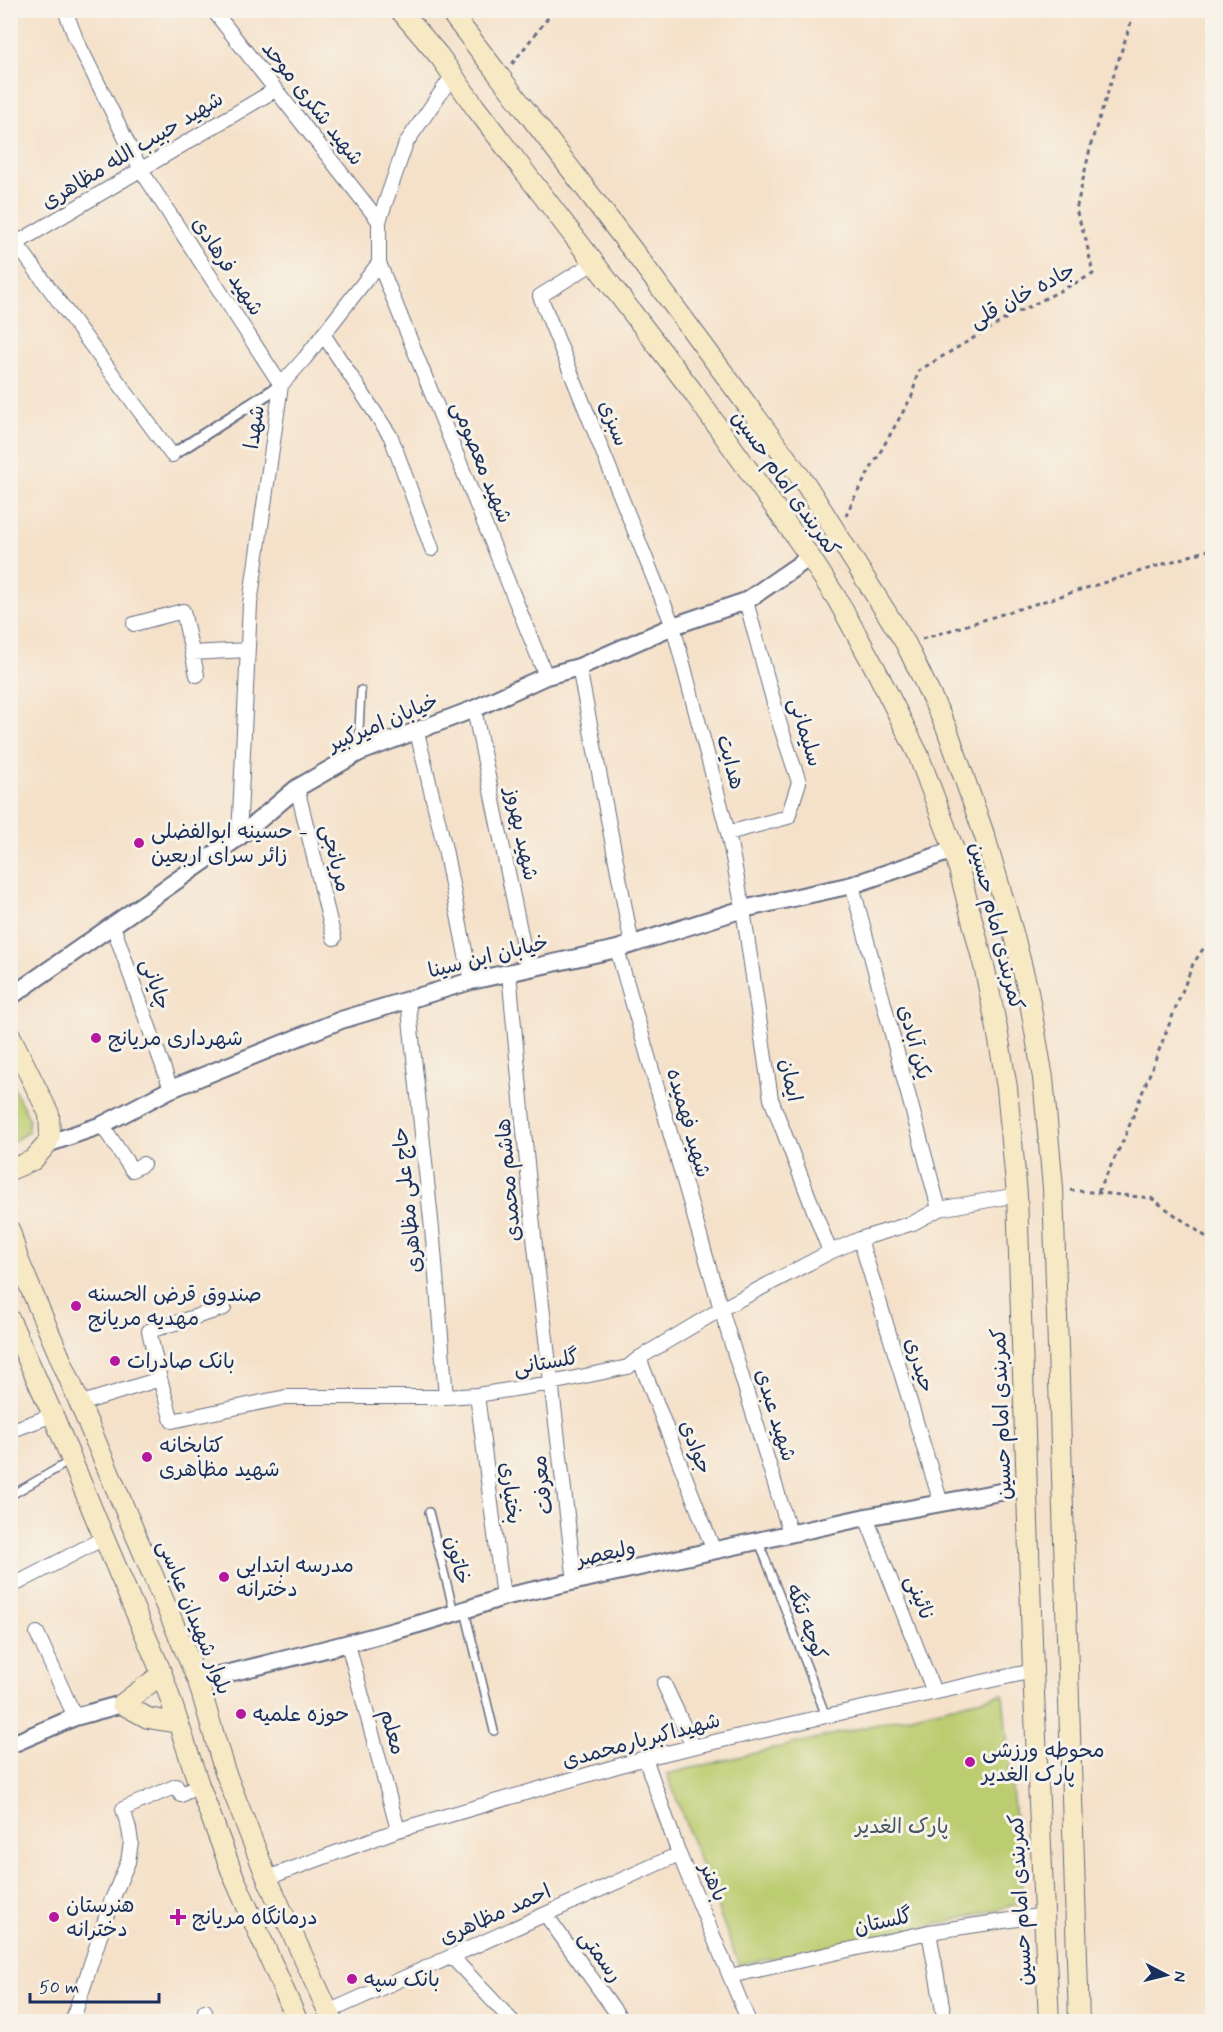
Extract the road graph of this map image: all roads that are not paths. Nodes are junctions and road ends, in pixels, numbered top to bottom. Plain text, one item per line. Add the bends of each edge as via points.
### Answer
1 (65, 10) edge
2 (213, 10) edge
3 (400, 10) edge
4 (449, 10) edge
5 (453, 75) junction
6 (275, 90) junction
7 (141, 171) junction
8 (379, 221) junction
9 (13, 245) edge
10 (595, 262) junction
11 (379, 263) junction
12 (323, 334) junction
13 (281, 385) junction
14 (172, 455) joint
15 (432, 549) dead end
16 (810, 557) junction
17 (746, 601) junction
18 (134, 624) dead end
19 (673, 626) junction
20 (247, 650) junction
21 (192, 653) junction
22 (579, 667) junction
23 (197, 675) dead end
24 (546, 676) junction
25 (361, 690) dead end
26 (474, 709) junction
27 (417, 732) junction
28 (358, 753) junction
29 (297, 788) junction
30 (728, 833) junction
31 (239, 837) junction
32 (986, 840) junction
33 (954, 850) junction
34 (852, 885) junction
35 (743, 909) junction
36 (113, 926) junction
37 (334, 938) dead end
38 (625, 947) junction
39 (528, 969) junction
40 (509, 973) junction
41 (471, 981) junction
42 (10, 997) edge
43 (408, 1000) junction
44 (10, 1035) edge
45 (171, 1089) junction
46 (102, 1125) junction
47 (47, 1144) junction
48 (144, 1164) dead end
49 (10, 1170) edge
50 (1017, 1194) junction
51 (939, 1209) junction
52 (10, 1231) edge
53 (860, 1239) junction
54 (830, 1252) junction
55 (224, 1308) dead end
56 (722, 1309) junction
57 (10, 1320) edge
58 (639, 1358) junction
59 (160, 1379) junction
60 (551, 1383) junction
61 (477, 1395) junction
62 (446, 1397) junction
63 (79, 1404) junction
64 (53, 1414) junction
65 (10, 1431) edge
66 (72, 1460) junction
67 (1027, 1487) junction
68 (10, 1496) edge
69 (940, 1503) junction
70 (429, 1512) dead end
71 (866, 1517) junction
72 (790, 1533) junction
73 (104, 1538) junction
74 (758, 1541) junction
75 (714, 1551) junction
76 (575, 1582) junction
77 (10, 1587) edge
78 (503, 1597) junction
79 (460, 1613) junction
80 (37, 1633) dead end
81 (348, 1644) junction
82 (1033, 1671) junction
83 (162, 1674) junction
84 (198, 1681) junction
85 (664, 1684) dead end
86 (934, 1692) junction
87 (122, 1704) junction
88 (826, 1716) junction
89 (75, 1717) junction
90 (178, 1723) junction
91 (494, 1731) dead end
92 (10, 1745) edge
93 (693, 1746) junction
94 (645, 1758) junction
95 (199, 1785) junction
96 (398, 1830) junction
97 (679, 1854) junction
98 (267, 1878) junction
99 (546, 1915) junction
100 (1045, 1915) junction
101 (929, 1932) junction
102 (452, 1957) junction
103 (730, 1976) junction
104 (330, 2017) edge
105 (72, 2022) edge
106 (298, 2022) edge
107 (513, 2022) edge
108 (623, 2022) edge
109 (749, 2022) edge
110 (945, 2022) edge
111 (1049, 2022) edge
112 (1079, 2022) edge

1 - 7 street, شهید فرهادی
2 - 6 street, شهید شکری موحد
3 - 5 main road, کمربندی امام حسین
4 - 32 main road, کمربندی امام حسین via 807,486 906,644 947,729
5 - 8 street via 406,143
5 - 10 main road, کمربندی امام حسین
6 - 7 street, شهید حبیب الله مظاهری
6 - 8 street, شهید شکری موحد
7 - 9 street, شهید حبیب الله مظاهری
7 - 13 street, شهید فرهادی
8 - 11 street
9 - 14 street
10 - 16 main road, کمربندی امام حسین
10 - 19 street, سبزی via 540,296
11 - 12 street, شهدا
11 - 24 street, شهید معصومی
12 - 13 street, شهدا
12 - 15 street via 391,437
13 - 14 street
13 - 20 street, شهدا
16 - 17 street, خیابان امیرکبیر
16 - 33 main road, کمربندی امام حسین via 837,599 918,753
17 - 19 street, خیابان امیرکبیر
17 - 30 street, سلیمانی via 799,782 788,816
18 - 21 street via 183,611
19 - 22 street, خیابان امیرکبیر
19 - 30 street, هدایت
20 - 21 street
20 - 31 street, شهدا
21 - 23 street
22 - 24 street, خیابان امیرکبیر
22 - 38 street, شهید فهمیده
24 - 26 street, خیابان امیرکبیر
25 - 28 lane
26 - 27 street, خیابان امیرکبیر
26 - 39 street, شهید بهروز
27 - 28 street, خیابان امیرکبیر
27 - 41 street
28 - 29 street, خیابان امیرکبیر
29 - 31 street, خیابان امیرکبیر
29 - 37 street, مریانجی
30 - 35 street, هدایت
31 - 36 street, خیابان امیرکبیر
32 - 33 main road
32 - 112 main road, کمربندی امام حسین via 1030,1003 1043,1078 1053,1188
33 - 34 street, خیابان ابن سینا
33 - 50 main road, کمربندی امام حسین via 997,1029
34 - 35 street, خیابان ابن سینا
34 - 51 street, یکن آبادی
35 - 38 street, خیابان ابن سینا
35 - 54 street, ایمان via 771,1099
36 - 42 street, خیابان امیرکبیر
36 - 45 street, چایانی
38 - 39 street, خیابان ابن سینا
38 - 56 street, شهید فهمیده
39 - 40 street, خیابان ابن سینا
40 - 41 street, خیابان ابن سینا
40 - 60 street, هاشم محمدی
41 - 43 street, خیابان ابن سینا
43 - 45 street, خیابان ابن سینا via 341,1020
43 - 62 street, حاج علی مظاهری
44 - 47 main road via 49,1114
45 - 46 street, خیابان ابن سینا
46 - 47 street, خیابان ابن سینا
46 - 48 street via 132,1170
47 - 49 main road via 33,1160
50 - 51 street, گلستانی
50 - 67 main road, کمربندی امام حسین
51 - 53 street, گلستانی via 914,1223
52 - 63 main road, بلوار شهیدان عباسی
53 - 54 street, گلستانی
53 - 69 street, حیدری
54 - 56 street, گلستانی
55 - 59 street via 149,1331
56 - 58 street, گلستانی
56 - 72 street, شهید عبدی
57 - 64 main road
58 - 60 street, گلستانی via 628,1367
58 - 75 street, جوادی
59 - 62 street, گلستانی via 172,1421 286,1396
59 - 63 street
60 - 61 street, گلستانی
60 - 76 street, معرفت
61 - 62 street, گلستانی
61 - 78 street, بختیاری
63 - 84 main road, بلوار شهیدان عباسی
64 - 65 street
64 - 66 main road
66 - 68 lane
66 - 73 main road
67 - 69 street, ولیعصر
67 - 82 main road, کمربندی امام حسین
69 - 71 street, ولیعصر
70 - 79 lane, خاتون
71 - 72 street, ولیعصر
71 - 86 street, نائینی
72 - 74 street, ولیعصر
73 - 77 street
73 - 83 main road
74 - 75 street, ولیعصر
74 - 88 lane, کوچه تنگه
75 - 76 street, ولیعصر
76 - 78 street, ولیعصر
78 - 79 street, ولیعصر
79 - 81 street, ولیعصر
79 - 91 lane, خاتون
80 - 89 street
81 - 84 street, ولیعصر
81 - 96 street, معلم
82 - 86 street, شهیداکبریارمحمدی
82 - 100 main road, کمربندی امام حسین
83 - 87 main road
83 - 90 main road
84 - 98 main road, بلوار شهیدان عباسی via 224,1769
85 - 93 street
86 - 88 street, شهیداکبریارمحمدی
87 - 89 street
87 - 90 main road via 148,1718
88 - 93 street, شهیداکبریارمحمدی
89 - 92 street
90 - 95 main road
93 - 94 street, شهیداکبریارمحمدی
94 - 96 street, شهیداکبریارمحمدی
94 - 97 street, باهنر
95 - 105 street via 181,1795 176,1786 123,1809 131,1842 128,1862
95 - 106 main road via 243,1901
96 - 98 street, شهیداکبریارمحمدی
97 - 99 street, احمد مظاهری
97 - 103 street, باهنر
98 - 104 main road, بلوار شهیدان عباسی
99 - 102 street, احمد مظاهری
99 - 108 street, رسمتی
100 - 101 street, گلستان
100 - 111 main road, کمربندی امام حسین
101 - 103 street, گلستان
101 - 110 street
102 - 104 street, احمد مظاهری
102 - 107 street
103 - 109 street, باهنر

